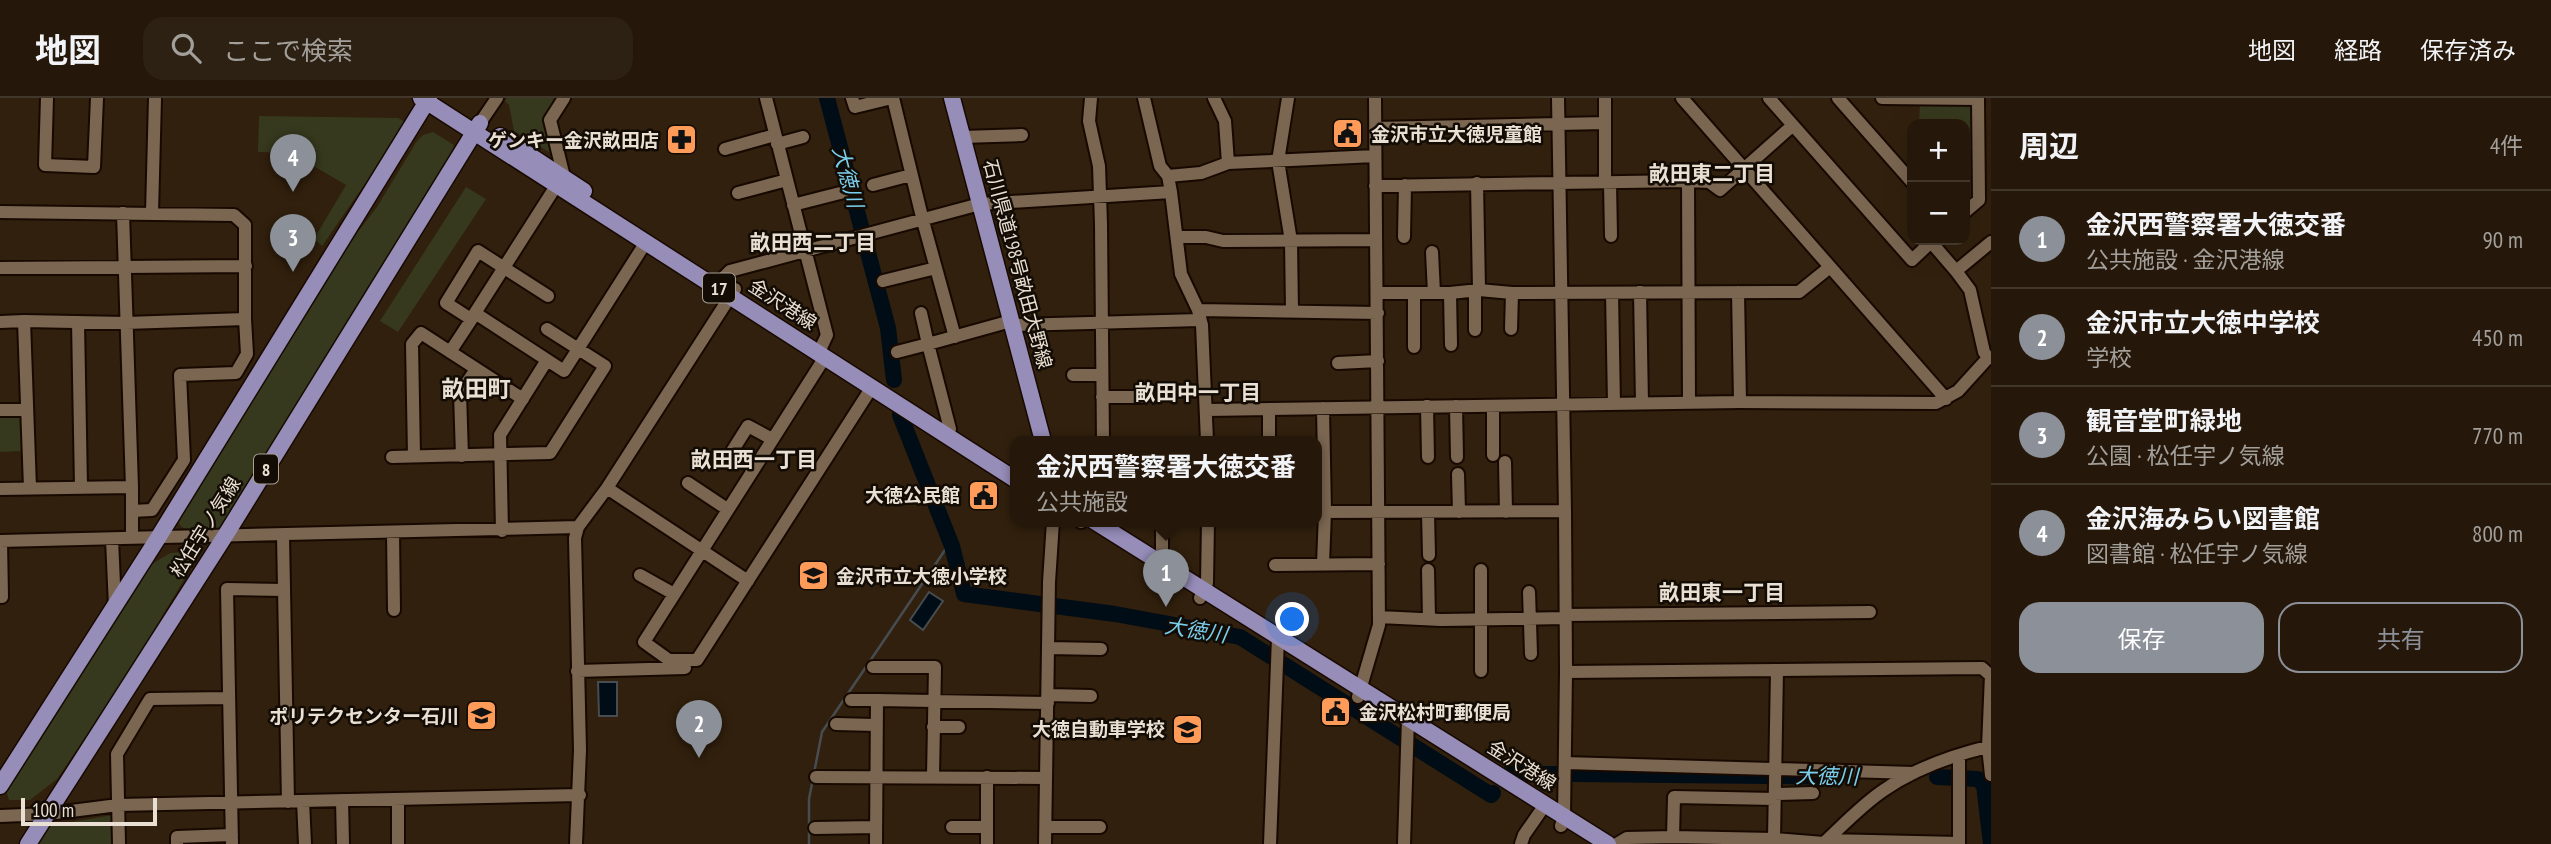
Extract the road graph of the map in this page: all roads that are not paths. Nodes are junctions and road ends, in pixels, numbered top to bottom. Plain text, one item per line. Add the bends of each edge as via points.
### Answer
1 (47, 98) edge
2 (97, 98) edge
3 (155, 98) edge
4 (497, 98) edge
5 (564, 98) edge
6 (765, 98) edge
7 (852, 98) edge
8 (892, 98) edge
9 (952, 98) edge
10 (1091, 98) edge
11 (1144, 98) edge
12 (1214, 98) edge
13 (1288, 98) edge
14 (1375, 98) edge
15 (1558, 98) edge
16 (1605, 98) edge
17 (1682, 98) edge
18 (1769, 98) edge
19 (1838, 98) edge
20 (1882, 98) edge
21 (429, 99) edge
22 (1605, 123) junction
23 (1558, 124) junction
24 (1793, 126) junction
25 (477, 128) junction
26 (1375, 128) junction
27 (1022, 135) dead end
28 (803, 137) dead end
29 (962, 137) junction
30 (776, 139) junction
31 (725, 149) dead end
32 (1375, 156) junction
33 (1278, 161) junction
34 (1228, 163) junction
35 (1745, 170) junction
36 (911, 174) junction
37 (1168, 176) junction
38 (1907, 176) edge
39 (787, 180) junction
40 (1688, 181) junction
41 (560, 182) junction
42 (1559, 182) junction
43 (1476, 183) junction
44 (1608, 183) junction
45 (873, 185) dead end
46 (1405, 185) junction
47 (1375, 186) junction
48 (844, 192) dead end
49 (1171, 192) junction
50 (738, 193) dead end
51 (1100, 197) junction
52 (980, 204) junction
53 (793, 205) junction
54 (1970, 208) edge
55 (0, 212) edge
56 (122, 214) junction
57 (152, 214) junction
58 (923, 221) junction
59 (1611, 236) dead end
60 (1178, 237) junction
61 (1404, 237) dead end
62 (1377, 240) junction
63 (1291, 241) junction
64 (646, 242) junction
65 (1991, 242) edge
66 (1929, 245) edge
67 (1936, 245) edge
68 (806, 250) junction
69 (1433, 252) dead end
70 (246, 266) junction
71 (1830, 267) junction
72 (0, 268) edge
73 (125, 268) junction
74 (505, 268) junction
75 (936, 268) junction
76 (1956, 271) junction
77 (883, 281) dead end
78 (718, 282) junction
79 (1477, 291) junction
80 (1640, 292) junction
81 (1689, 292) junction
82 (1738, 292) junction
83 (733, 293) junction
84 (1378, 293) junction
85 (1414, 293) junction
86 (1434, 293) junction
87 (1450, 293) junction
88 (1511, 293) junction
89 (1560, 293) junction
90 (1612, 293) junction
91 (548, 296) dead end
92 (1292, 311) junction
93 (921, 313) dead end
94 (1378, 313) junction
95 (1199, 315) junction
96 (473, 316) junction
97 (245, 319) junction
98 (24, 321) junction
99 (0, 322) edge
100 (78, 322) junction
101 (126, 323) junction
102 (1012, 323) junction
103 (1101, 323) junction
104 (547, 329) dead end
105 (1511, 329) dead end
106 (1475, 330) dead end
107 (955, 337) junction
108 (928, 344) junction
109 (1451, 345) dead end
110 (1413, 347) dead end
111 (578, 348) junction
112 (450, 352) junction
113 (822, 352) junction
114 (897, 352) dead end
115 (1989, 358) edge
116 (547, 360) junction
117 (1378, 361) junction
118 (1338, 363) dead end
119 (476, 369) junction
120 (1073, 375) dead end
121 (1102, 375) junction
122 (872, 387) junction
123 (1102, 397) junction
124 (1141, 397) dead end
125 (523, 398) junction
126 (1946, 399) junction
127 (1740, 402) junction
128 (1642, 403) junction
129 (1689, 403) junction
130 (1562, 404) junction
131 (1614, 404) junction
132 (1493, 405) junction
133 (1456, 406) junction
134 (1378, 407) junction
135 (1427, 407) junction
136 (1322, 408) junction
137 (1269, 409) junction
138 (0, 410) edge
139 (26, 410) junction
140 (1207, 410) junction
141 (948, 432) junction
142 (1042, 436) edge
143 (1103, 436) edge
144 (1207, 436) edge
145 (1269, 436) edge
146 (1322, 436) edge
147 (772, 439) junction
148 (500, 454) junction
149 (414, 456) junction
150 (462, 456) junction
151 (1493, 456) dead end
152 (392, 457) dead end
153 (1428, 457) dead end
154 (1457, 457) dead end
155 (1505, 462) dead end
156 (754, 468) junction
157 (1010, 468) edge
158 (1458, 474) dead end
159 (1010, 476) edge
160 (688, 483) dead end
161 (81, 487) junction
162 (132, 487) junction
163 (30, 488) junction
164 (607, 488) junction
165 (0, 489) edge
166 (727, 509) junction
167 (132, 511) junction
168 (1378, 511) junction
169 (1565, 511) junction
170 (1322, 512) edge
171 (1459, 512) junction
172 (1506, 512) junction
173 (1428, 513) junction
174 (578, 527) junction
175 (1053, 527) edge
176 (1090, 527) edge
177 (1102, 527) edge
178 (1162, 527) edge
179 (1208, 527) edge
180 (1322, 527) edge
181 (502, 531) junction
182 (393, 533) junction
183 (283, 535) junction
184 (225, 536) junction
185 (132, 538) junction
186 (158, 538) junction
187 (112, 539) junction
188 (1, 541) edge
189 (700, 551) junction
190 (1429, 555) dead end
191 (1323, 564) junction
192 (1379, 564) junction
193 (1275, 565) dead end
194 (1160, 568) junction
195 (1428, 570) dead end
196 (1481, 570) dead end
197 (640, 575) dead end
198 (748, 581) junction
199 (284, 590) junction
200 (1529, 592) dead end
201 (674, 594) junction
202 (1202, 595) junction
203 (2, 597) dead end
204 (115, 607) junction
205 (394, 610) dead end
206 (1870, 612) dead end
207 (1565, 616) junction
208 (1379, 617) junction
209 (1429, 618) junction
210 (1480, 619) junction
211 (1531, 619) junction
212 (1048, 648) junction
213 (1101, 649) dead end
214 (1276, 651) junction
215 (1531, 654) dead end
216 (699, 667) dead end
217 (873, 667) dead end
218 (1777, 670) junction
219 (577, 671) junction
220 (1481, 671) dead end
221 (1566, 672) junction
222 (1991, 675) edge
223 (1359, 693) junction
224 (1091, 696) dead end
225 (229, 698) junction
226 (877, 699) junction
227 (1048, 699) junction
228 (851, 700) dead end
229 (933, 700) junction
230 (836, 724) dead end
231 (875, 725) junction
232 (933, 727) junction
233 (959, 727) dead end
234 (1047, 727) junction
235 (1101, 727) dead end
236 (1407, 733) junction
237 (1989, 747) edge
238 (1959, 755) junction
239 (1565, 763) junction
240 (1776, 767) junction
241 (1914, 773) junction
242 (1991, 775) edge
243 (876, 777) junction
244 (933, 777) junction
245 (816, 778) dead end
246 (988, 778) junction
247 (1046, 778) junction
248 (0, 786) edge
249 (1812, 793) dead end
250 (580, 795) junction
251 (1775, 797) junction
252 (398, 799) junction
253 (342, 800) junction
254 (303, 801) junction
255 (288, 802) junction
256 (232, 803) junction
257 (118, 805) junction
258 (1540, 812) junction
259 (48, 814) junction
260 (0, 816) edge
261 (1562, 821) junction
262 (876, 827) junction
263 (952, 827) dead end
264 (987, 827) junction
265 (1046, 827) junction
266 (1100, 827) dead end
267 (815, 828) dead end
268 (1673, 837) junction
269 (232, 839) edge
270 (1774, 839) junction
271 (1743, 842) edge
272 (1825, 842) edge
273 (1906, 843) edge
274 (1959, 843) edge
275 (28, 844) edge
276 (119, 844) edge
277 (177, 844) edge
278 (305, 844) edge
279 (343, 844) edge
280 (398, 844) edge
281 (576, 844) edge
282 (877, 844) edge
283 (987, 844) edge
284 (1045, 844) edge
285 (1270, 844) edge
286 (1404, 844) edge
287 (1521, 844) edge
288 (1589, 844) edge
289 (1608, 844) edge
290 (1618, 844) edge

1 - 2 street via 45,164 94,167
3 - 57 street
4 - 25 street
5 - 41 street via 550,120
6 - 30 street
7 - 8 street via 855,107
8 - 36 street
9 - 29 main road, 石川県道198号畝田大野線
10 - 51 street via 1089,121
11 - 37 street via 1160,166
12 - 34 street via 1224,121
13 - 33 street
14 - 26 street
15 - 23 street
16 - 22 street
17 - 35 street
18 - 24 street
19 - 38 street
20 - 54 street via 1978,99 1979,200
21 - 25 main road, 金沢港線 / 17
21 - 186 main road, 松任宇ノ気線
22 - 23 street
22 - 44 street
23 - 26 street
23 - 42 street
24 - 35 street
24 - 66 street via 1912,260
25 - 41 main road, 金沢港線 / 17
25 - 184 main road, 松任宇ノ気線 / 8
26 - 32 street
27 - 29 street
28 - 30 street
29 - 52 main road, 石川県道198号畝田大野線
30 - 31 street
30 - 39 street
32 - 33 street
32 - 47 street
33 - 34 street
33 - 63 street
34 - 37 street via 1201,173
35 - 40 street via 1720,190 1709,182
35 - 71 street
36 - 45 street
36 - 58 street
37 - 49 street
39 - 50 street
39 - 53 street
40 - 44 street
40 - 81 street
41 - 64 main road, 金沢港線 / 17
41 - 74 street
41 - 78 main road, 金沢港線 / 17
42 - 43 street
42 - 44 street
42 - 89 street
43 - 46 street
43 - 79 street
44 - 59 street
46 - 47 street
46 - 61 street
47 - 62 street
48 - 53 street
49 - 51 street
49 - 60 street
51 - 52 street
51 - 103 street
52 - 58 street
52 - 102 main road, 石川県道198号畝田大野線
53 - 68 street
55 - 56 street
56 - 57 street
56 - 73 street
57 - 70 street via 233,215 245,225
58 - 68 street
58 - 75 street
60 - 63 street
60 - 95 street via 1181,274
62 - 63 street
62 - 84 street
63 - 92 street
64 - 78 main road, 金沢港線 / 17
64 - 111 street
65 - 76 street
67 - 76 street
68 - 78 street via 730,271
68 - 113 street via 827,335
69 - 86 street
70 - 73 street
70 - 97 street
71 - 82 street via 1799,292
71 - 126 street
72 - 73 street
73 - 101 street
74 - 91 street
74 - 96 street
74 - 96 street via 478,251 446,303
75 - 77 street
75 - 107 street
76 - 115 street via 1970,290
78 - 83 main road, 金沢港線 / 17
79 - 87 street
79 - 88 street
79 - 106 street
80 - 81 street
80 - 90 street
80 - 128 street
81 - 82 street
81 - 129 street
82 - 127 street
83 - 113 main road, 金沢港線 / 17
83 - 164 street
84 - 85 street
84 - 94 street
85 - 86 street
85 - 110 street
86 - 87 street
87 - 109 street
88 - 89 street
88 - 105 street
89 - 90 street
89 - 130 street
90 - 131 street
92 - 94 street
92 - 95 street
93 - 108 street
94 - 117 street
95 - 103 street
95 - 140 street
96 - 112 street
96 - 116 street
97 - 101 street
97 - 167 street via 247,354 236,373 180,375 184,460 152,510
98 - 99 street
98 - 100 street
98 - 139 street
100 - 101 street
100 - 161 street
101 - 162 street
102 - 103 street
102 - 107 street
102 - 142 main road, 石川県道198号畝田大野線
103 - 121 street
104 - 111 street
107 - 108 street
108 - 114 street
108 - 141 street
111 - 116 street via 564,371
111 - 148 street via 605,366 550,453
112 - 119 street
112 - 149 street via 421,332 412,344
113 - 122 main road, 金沢港線 / 17
113 - 141 main road, 金沢港線 / 17
113 - 147 street
115 - 126 street
116 - 125 street
117 - 118 street
117 - 134 street
119 - 125 street
119 - 150 street via 460,393
120 - 121 street
121 - 123 street
122 - 141 main road, 金沢港線 / 17
122 - 198 street
123 - 124 street
123 - 143 street
125 - 148 street via 500,435
126 - 127 street via 1936,403
127 - 129 street
128 - 129 street
128 - 131 street
130 - 131 street
130 - 132 street
130 - 169 street
132 - 133 street
132 - 151 street
133 - 135 street
133 - 154 street
134 - 135 street
134 - 136 street
134 - 168 street
135 - 153 street
136 - 137 street
136 - 146 street
137 - 140 street
137 - 145 street
138 - 139 street
139 - 163 street
140 - 144 street
141 - 157 main road, 金沢港線 / 17
141 - 159 main road, 金沢港線 / 17
147 - 156 street
147 - 156 street via 748,426 732,453
148 - 150 street
148 - 181 street
149 - 150 street
149 - 152 street
155 - 172 street
156 - 166 street
158 - 171 street
160 - 166 street
161 - 162 street
161 - 163 street
162 - 167 street
163 - 165 street
164 - 174 street
164 - 189 street
166 - 189 street
167 - 185 street
168 - 170 street
168 - 173 street
168 - 192 street
169 - 172 street
169 - 207 street
171 - 172 street
171 - 173 street
173 - 190 street
174 - 181 street
174 - 219 street
175 - 212 street
176 - 194 main road, 金沢港線
177 - 194 main road, 金沢港線
178 - 194 street
179 - 202 street via 1207,583
180 - 191 street
181 - 182 street
182 - 183 street
182 - 205 street
183 - 184 street
183 - 199 street
184 - 186 street
184 - 259 main road, 松任宇ノ気線 / 8
185 - 186 street
185 - 187 street
186 - 204 main road, 松任宇ノ気線
187 - 188 street
187 - 204 street
188 - 203 street
189 - 198 street
189 - 201 street
191 - 192 street
191 - 193 street
192 - 208 street
194 - 202 main road, 金沢港線
195 - 209 street
196 - 210 street
197 - 201 street
198 - 201 street via 697,660 669,660 644,642
199 - 225 street via 228,589
199 - 255 street
200 - 211 street
202 - 214 main road, 金沢港線
204 - 248 main road, 松任宇ノ気線
206 - 207 street
207 - 211 street
207 - 221 street
208 - 209 street
208 - 223 street
209 - 210 street
210 - 211 street
210 - 220 street
211 - 215 street
212 - 213 street
212 - 227 street
214 - 223 main road, 金沢港線
214 - 285 street
216 - 219 street
217 - 229 street via 935,667
218 - 221 street
218 - 222 street via 1982,668
218 - 240 street
219 - 250 street
221 - 239 street
222 - 237 street
223 - 236 main road, 金沢港線
224 - 227 street
225 - 256 street
225 - 257 street via 150,699 117,754
226 - 228 street
226 - 229 street
226 - 231 street
227 - 229 street
227 - 234 street
229 - 232 street
230 - 231 street
231 - 243 street
232 - 233 street
232 - 244 street
234 - 235 street
234 - 247 street
236 - 258 main road, 金沢港線
236 - 261 main road, 金沢港線
236 - 286 street
237 - 238 street
237 - 242 street
238 - 241 street
238 - 274 street
239 - 240 street
239 - 261 street
240 - 241 street
240 - 251 street
241 - 272 street via 1882,791
243 - 244 street
243 - 245 street
243 - 262 street
244 - 246 street
246 - 247 street
246 - 264 street
247 - 265 street
249 - 251 street
250 - 252 street
250 - 281 street
251 - 268 street via 1674,797
251 - 270 street
252 - 253 street
252 - 280 street
253 - 254 street
253 - 279 street
254 - 255 street
254 - 278 street
255 - 256 street
256 - 257 street
256 - 269 street
257 - 259 street
257 - 276 street
258 - 261 main road, 金沢港線
258 - 287 street
259 - 260 street
259 - 275 main road, 松任宇ノ気線 / 8
261 - 288 main road, 金沢港線
261 - 289 main road, 金沢港線
262 - 267 street
262 - 282 street
263 - 264 street
264 - 283 street
265 - 266 street
265 - 284 street
268 - 271 street
268 - 290 street via 1627,838
269 - 277 street via 177,837
270 - 271 street
270 - 272 street
272 - 273 street
273 - 274 street

